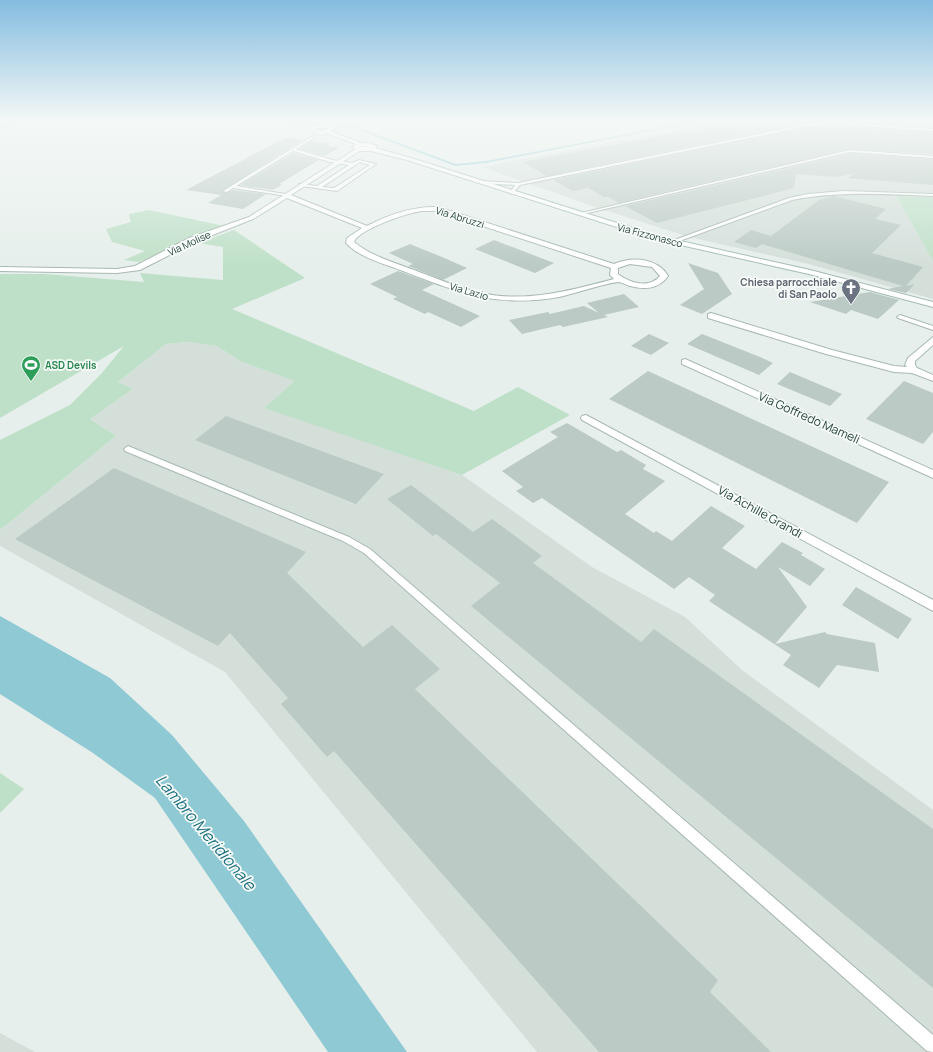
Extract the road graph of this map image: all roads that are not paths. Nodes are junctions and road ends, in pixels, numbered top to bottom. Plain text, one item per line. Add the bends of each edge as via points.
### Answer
1 (262, 169) edge
2 (325, 169) edge
3 (348, 169) edge
4 (366, 169) edge
5 (436, 169) edge
6 (591, 169) edge
7 (772, 169) edge
8 (478, 182) junction
9 (518, 184) junction
10 (301, 185) junction
11 (233, 187) junction
12 (320, 188) junction
13 (225, 191) dead end
14 (512, 193) junction
15 (285, 195) junction
16 (933, 195) edge
17 (579, 214) junction
18 (368, 228) junction
19 (672, 242) junction
20 (615, 267) junction
21 (0, 269) edge
22 (619, 280) junction
23 (933, 305) edge
24 (711, 316) dead end
25 (900, 317) dead end
26 (933, 328) edge
27 (933, 340) edge
28 (685, 362) dead end
29 (914, 370) junction
30 (933, 378) edge
31 (586, 418) dead end
32 (128, 449) dead end
33 (933, 474) edge
34 (933, 606) edge
35 (933, 1045) edge

1 - 11 lane
2 - 10 street, Via Molise
3 - 12 lane
4 - 12 lane via 335,190
5 - 8 street, Via Fizzonasco
6 - 9 lane
7 - 17 lane
8 - 9 lane
8 - 14 street, Via Fizzonasco
9 - 14 lane
10 - 12 lane
10 - 15 street, Via Molise
11 - 13 lane
11 - 15 lane
14 - 17 street, Via Fizzonasco
15 - 18 street
15 - 21 street, Via Molise via 251,218 198,238 137,268
16 - 19 lane via 828,192 810,194
17 - 19 street, Via Fizzonasco
18 - 20 street, Via Abruzzi via 411,210 438,209
18 - 22 street, Via Lazio via 355,234 350,240 354,247 478,295 504,298 542,297
19 - 23 street, Via Fizzonasco via 810,272
20 - 22 street via 614,275
20 - 22 street via 630,262 649,264 663,272 664,276 656,284 647,285
24 - 29 street via 894,369
25 - 26 lane
27 - 29 street via 911,360 910,365
28 - 33 street, Via Goffredo Mameli
29 - 30 street
31 - 34 street, Via Achille Grandi
32 - 35 lane via 346,539 367,551

